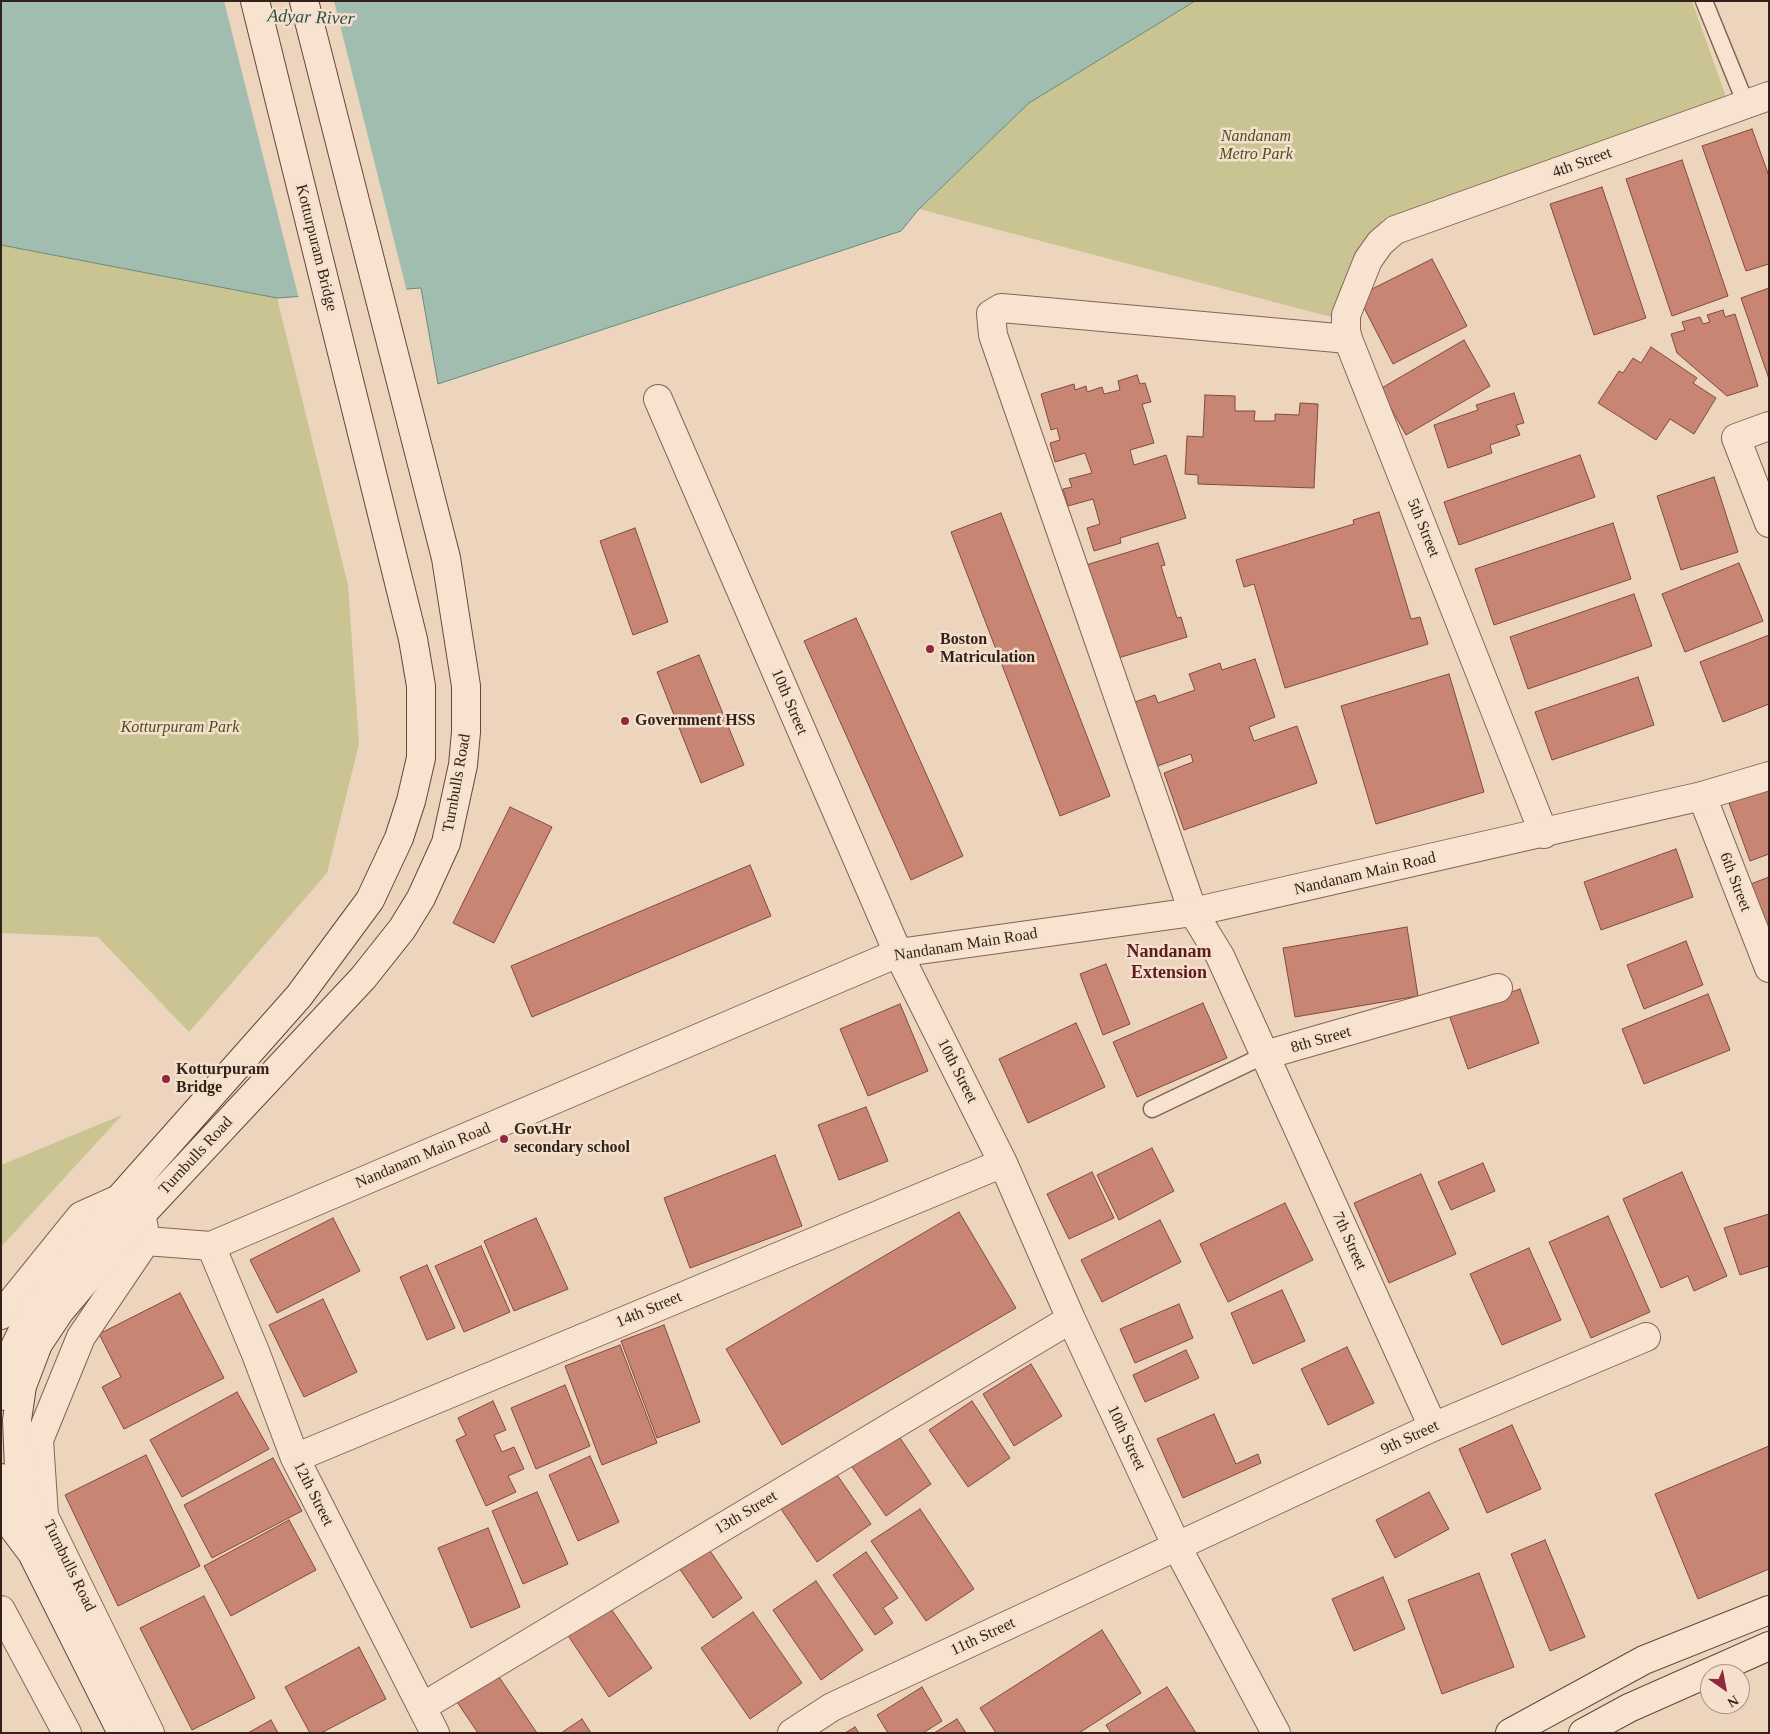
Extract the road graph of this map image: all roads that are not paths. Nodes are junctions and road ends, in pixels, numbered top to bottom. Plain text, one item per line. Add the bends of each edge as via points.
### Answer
1 (255, 1) edge
2 (304, 1) edge
3 (1704, 1) edge
4 (1757, 100) edge
5 (1395, 230) joint
6 (1348, 339) junction
7 (658, 399) dead end
8 (1769, 426) edge
9 (378, 494) joint
10 (1769, 523) edge
11 (1769, 776) edge
12 (1702, 796) junction
13 (1544, 834) junction
14 (1193, 912) junction
15 (898, 953) junction
16 (1769, 968) edge
17 (1498, 988) dead end
18 (1266, 1056) junction
19 (1152, 1109) dead end
20 (1003, 1163) junction
21 (119, 1198) junction
22 (142, 1214) junction
23 (146, 1241) junction
24 (211, 1246) junction
25 (51, 1305) junction
26 (1, 1315) edge
27 (1070, 1319) junction
28 (1646, 1337) dead end
29 (1, 1396) edge
30 (1433, 1427) junction
31 (295, 1458) junction
32 (1, 1478) edge
33 (1178, 1548) junction
34 (32, 1553) junction
35 (1, 1610) edge
36 (1769, 1610) edge
37 (1769, 1646) edge
38 (422, 1707) junction
39 (67, 1733) edge
40 (122, 1733) edge
41 (150, 1733) edge
42 (435, 1733) edge
43 (792, 1733) edge
44 (1276, 1733) edge
45 (1510, 1733) edge
46 (1583, 1733) edge

1 - 9 street, Kotturpuram Bridge
2 - 22 street, Turnbulls Road via 446,558 466,686 463,765 446,843 421,898 402,929 363,978
3 - 4 lane
4 - 5 street, 4th Street
5 - 6 street, 5th Street via 1368,260 1346,315
6 - 13 street, 5th Street
6 - 14 street, 7th Street via 1001,308 991,314 993,335
7 - 15 street, 10th Street
8 - 10 street via 1736,438
9 - 21 street, Turnbulls Road via 421,686 421,758 399,838 370,900 299,996
11 - 12 street, Nandanam Main Road
12 - 13 street, Nandanam Main Road
12 - 16 street, 6th Street
13 - 14 street, Nandanam Main Road
14 - 15 street, Nandanam Main Road
14 - 18 street, 7th Street via 1220,956
15 - 20 street, 10th Street
15 - 24 street, Nandanam Main Road
17 - 18 street, 8th Street
18 - 19 lane, 8th Street
18 - 30 street, 7th Street
20 - 27 street, 10th Street
20 - 31 street, 14th Street
21 - 25 street
21 - 26 street, Turnbulls Road via 81,1216
22 - 23 street
22 - 25 street, Turnbulls Road
23 - 24 street, Nandanam Main Road
23 - 41 street, Turnbulls Road via 81,1337 39,1440 44,1516
24 - 31 street, 12th Street
25 - 29 street via 24,1328 12,1355
25 - 34 street via 19,1401 17,1451 22,1488 34,1526
27 - 33 street, 10th Street
27 - 38 street, 13th Street
28 - 30 street, 9th Street
30 - 33 street, 9th Street
31 - 38 street, 12th Street
32 - 34 street via 14,1529
33 - 43 street, 11th Street via 832,1707
33 - 44 street, 10th Street
34 - 40 street
35 - 39 street
36 - 45 street via 1644,1660
37 - 46 street via 1629,1708
38 - 42 street, 12th Street

